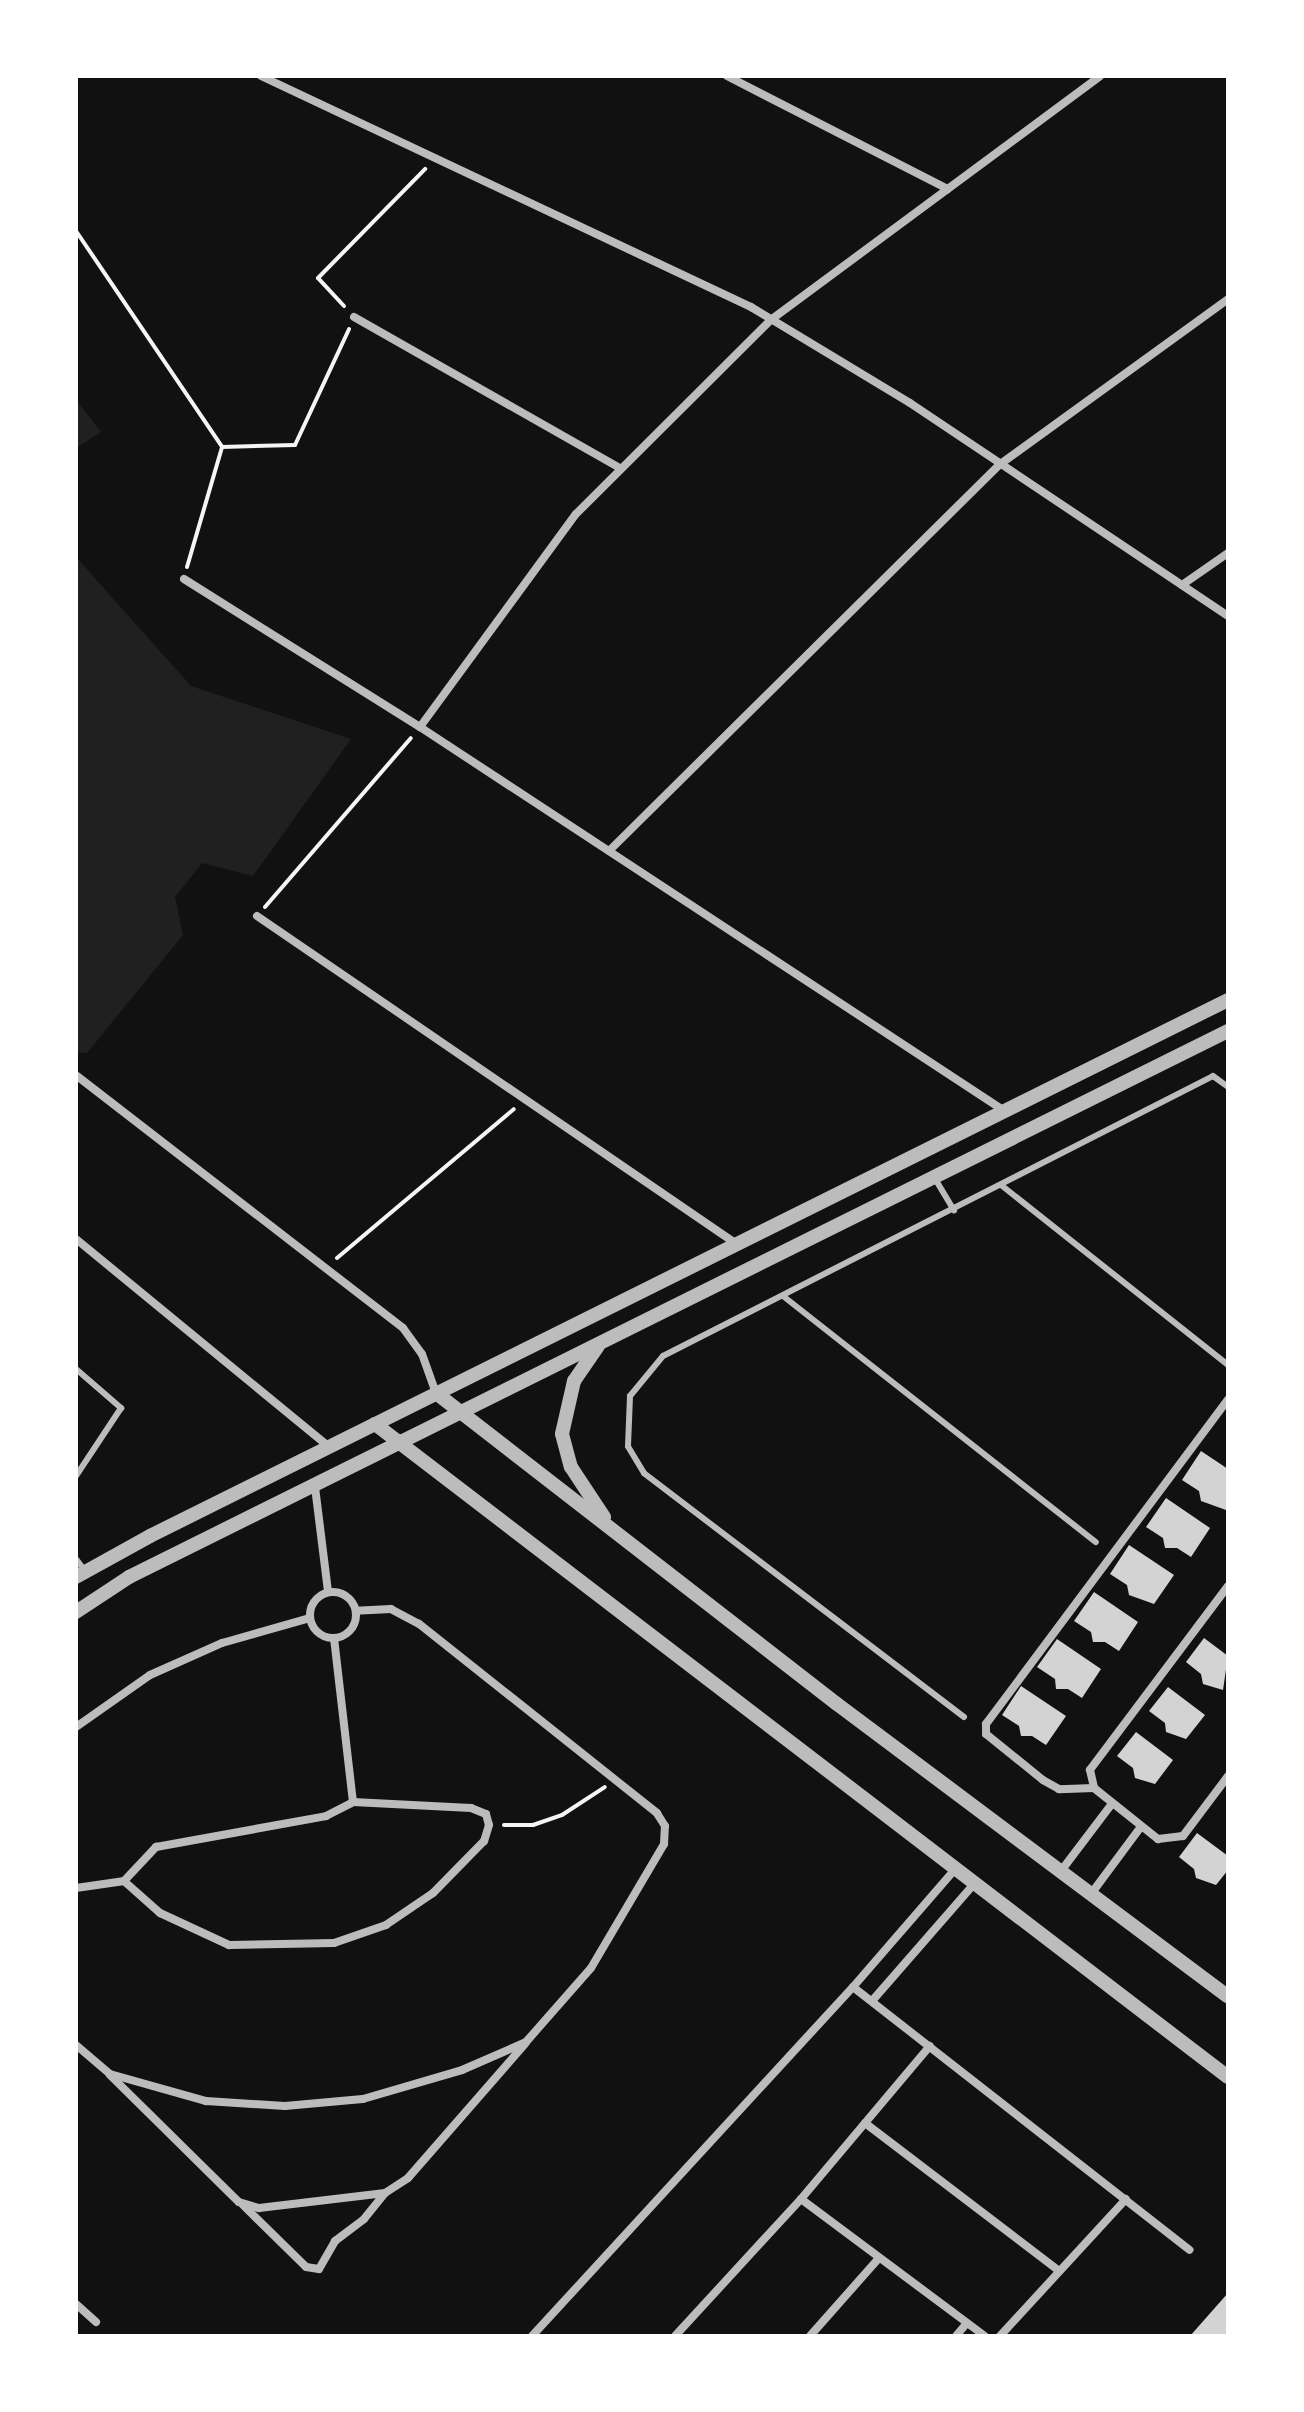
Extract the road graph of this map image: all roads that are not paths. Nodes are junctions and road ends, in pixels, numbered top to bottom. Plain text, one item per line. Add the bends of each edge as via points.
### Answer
1 (261, 76) edge
2 (727, 76) edge
3 (1100, 76) edge
4 (948, 189) junction
5 (1228, 299) edge
6 (354, 317) road end
7 (772, 319) junction
8 (999, 465) junction
9 (620, 468) junction
10 (1228, 553) edge
11 (184, 579) road end
12 (1182, 585) junction
13 (1228, 616) edge
14 (420, 727) junction
15 (609, 851) junction
16 (257, 916) road end
17 (1228, 1000) edge
18 (1228, 1031) edge
19 (77, 1076) edge
20 (1228, 1087) edge
21 (1006, 1112) junction
22 (934, 1177) junction
23 (1001, 1185) junction
24 (954, 1210) junction
25 (76, 1239) edge
26 (738, 1245) junction
27 (783, 1296) junction
28 (602, 1342) junction
29 (1228, 1365) edge
30 (76, 1369) edge
31 (436, 1393) junction
32 (1228, 1399) edge
33 (460, 1413) junction
34 (375, 1424) junction
35 (400, 1444) junction
36 (329, 1447) junction
37 (76, 1476) edge
38 (315, 1487) junction
39 (619, 1536) junction
40 (1096, 1542) dead end
41 (76, 1559) edge
42 (81, 1574) edge
43 (1228, 1586) edge
44 (328, 1592) junction
45 (356, 1611) junction
46 (76, 1612) edge
47 (310, 1618) junction
48 (334, 1638) junction
49 (964, 1717) dead end
50 (76, 1727) edge
51 (1228, 1776) edge
52 (1094, 1788) junction
53 (353, 1802) junction
54 (1111, 1805) junction
55 (1140, 1828) junction
56 (956, 1868) junction
57 (1061, 1871) junction
58 (124, 1881) junction
59 (975, 1883) junction
60 (76, 1888) edge
61 (1091, 1894) junction
62 (853, 1987) junction
63 (1228, 1996) edge
64 (872, 2001) junction
65 (526, 2042) junction
66 (76, 2045) edge
67 (930, 2046) junction
68 (110, 2074) junction
69 (1228, 2077) edge
70 (865, 2123) junction
71 (385, 2193) junction
72 (801, 2199) junction
73 (1126, 2199) junction
74 (239, 2202) junction
75 (1190, 2250) dead end
76 (879, 2258) junction
77 (1059, 2271) junction
78 (76, 2304) edge
79 (96, 2322) dead end
80 (967, 2323) junction
81 (532, 2336) edge
82 (675, 2336) edge
83 (810, 2336) edge
84 (956, 2336) edge
85 (985, 2336) edge
86 (1000, 2336) edge

1 - 7 street
2 - 4 street
3 - 4 street
4 - 7 street
5 - 8 street
6 - 9 street
7 - 8 street via 910,403
7 - 9 street
8 - 12 street
8 - 15 street
9 - 14 street via 576,514
10 - 12 street
11 - 14 street
12 - 13 street
14 - 15 street
15 - 21 street
16 - 26 street
17 - 21 street
18 - 22 street
19 - 31 street via 403,1328 422,1354
20 - 23 lane via 1213,1076
21 - 26 street
22 - 24 lane
22 - 28 street
23 - 24 lane
23 - 29 lane
24 - 27 lane
25 - 36 street
26 - 31 street
27 - 40 lane
27 - 49 lane via 653,1363 630,1396 628,1446 644,1473
28 - 33 street
28 - 39 street via 574,1381 562,1434 578,1480
30 - 37 lane via 121,1408
31 - 33 street
31 - 34 street
32 - 52 street via 986,1724 986,1734 1043,1780 1059,1789
33 - 35 street
33 - 39 street
34 - 35 street
34 - 36 street
35 - 38 street
35 - 56 street
36 - 42 street
38 - 44 street
38 - 46 street via 129,1577
39 - 57 street
41 - 42 lane
43 - 52 street via 1090,1770
44 - 45 street via 343,1593
44 - 47 street via 315,1600
45 - 48 street via 353,1627
45 - 65 street via 391,1609 419,1624 657,1813 665,1826 664,1844 591,1968
47 - 48 street via 319,1634
47 - 50 street via 222,1643 150,1675
48 - 53 street
51 - 55 street via 1183,1836 1158,1839
52 - 54 street
53 - 58 street via 326,1816 156,1847
53 - 58 street via 471,1808 486,1814 489,1825 484,1841 433,1893 386,1925 334,1943 229,1945 160,1913
54 - 55 street
54 - 57 street
55 - 61 street
56 - 59 street
56 - 62 street
57 - 61 street
58 - 60 street
59 - 64 street
59 - 69 street
61 - 63 street
62 - 64 street
62 - 81 street
64 - 67 street
65 - 68 street via 462,2070 363,2099 285,2106 206,2101
65 - 71 street via 408,2178
66 - 68 street
67 - 70 street
67 - 73 street
68 - 74 street
70 - 72 street
70 - 77 street
71 - 74 street via 259,2208
71 - 74 street via 364,2219 335,2241 319,2269 306,2267
72 - 76 street
72 - 82 street
73 - 75 street
73 - 77 street
76 - 80 street
76 - 83 street
77 - 86 street
78 - 79 street
80 - 84 street
80 - 85 street

